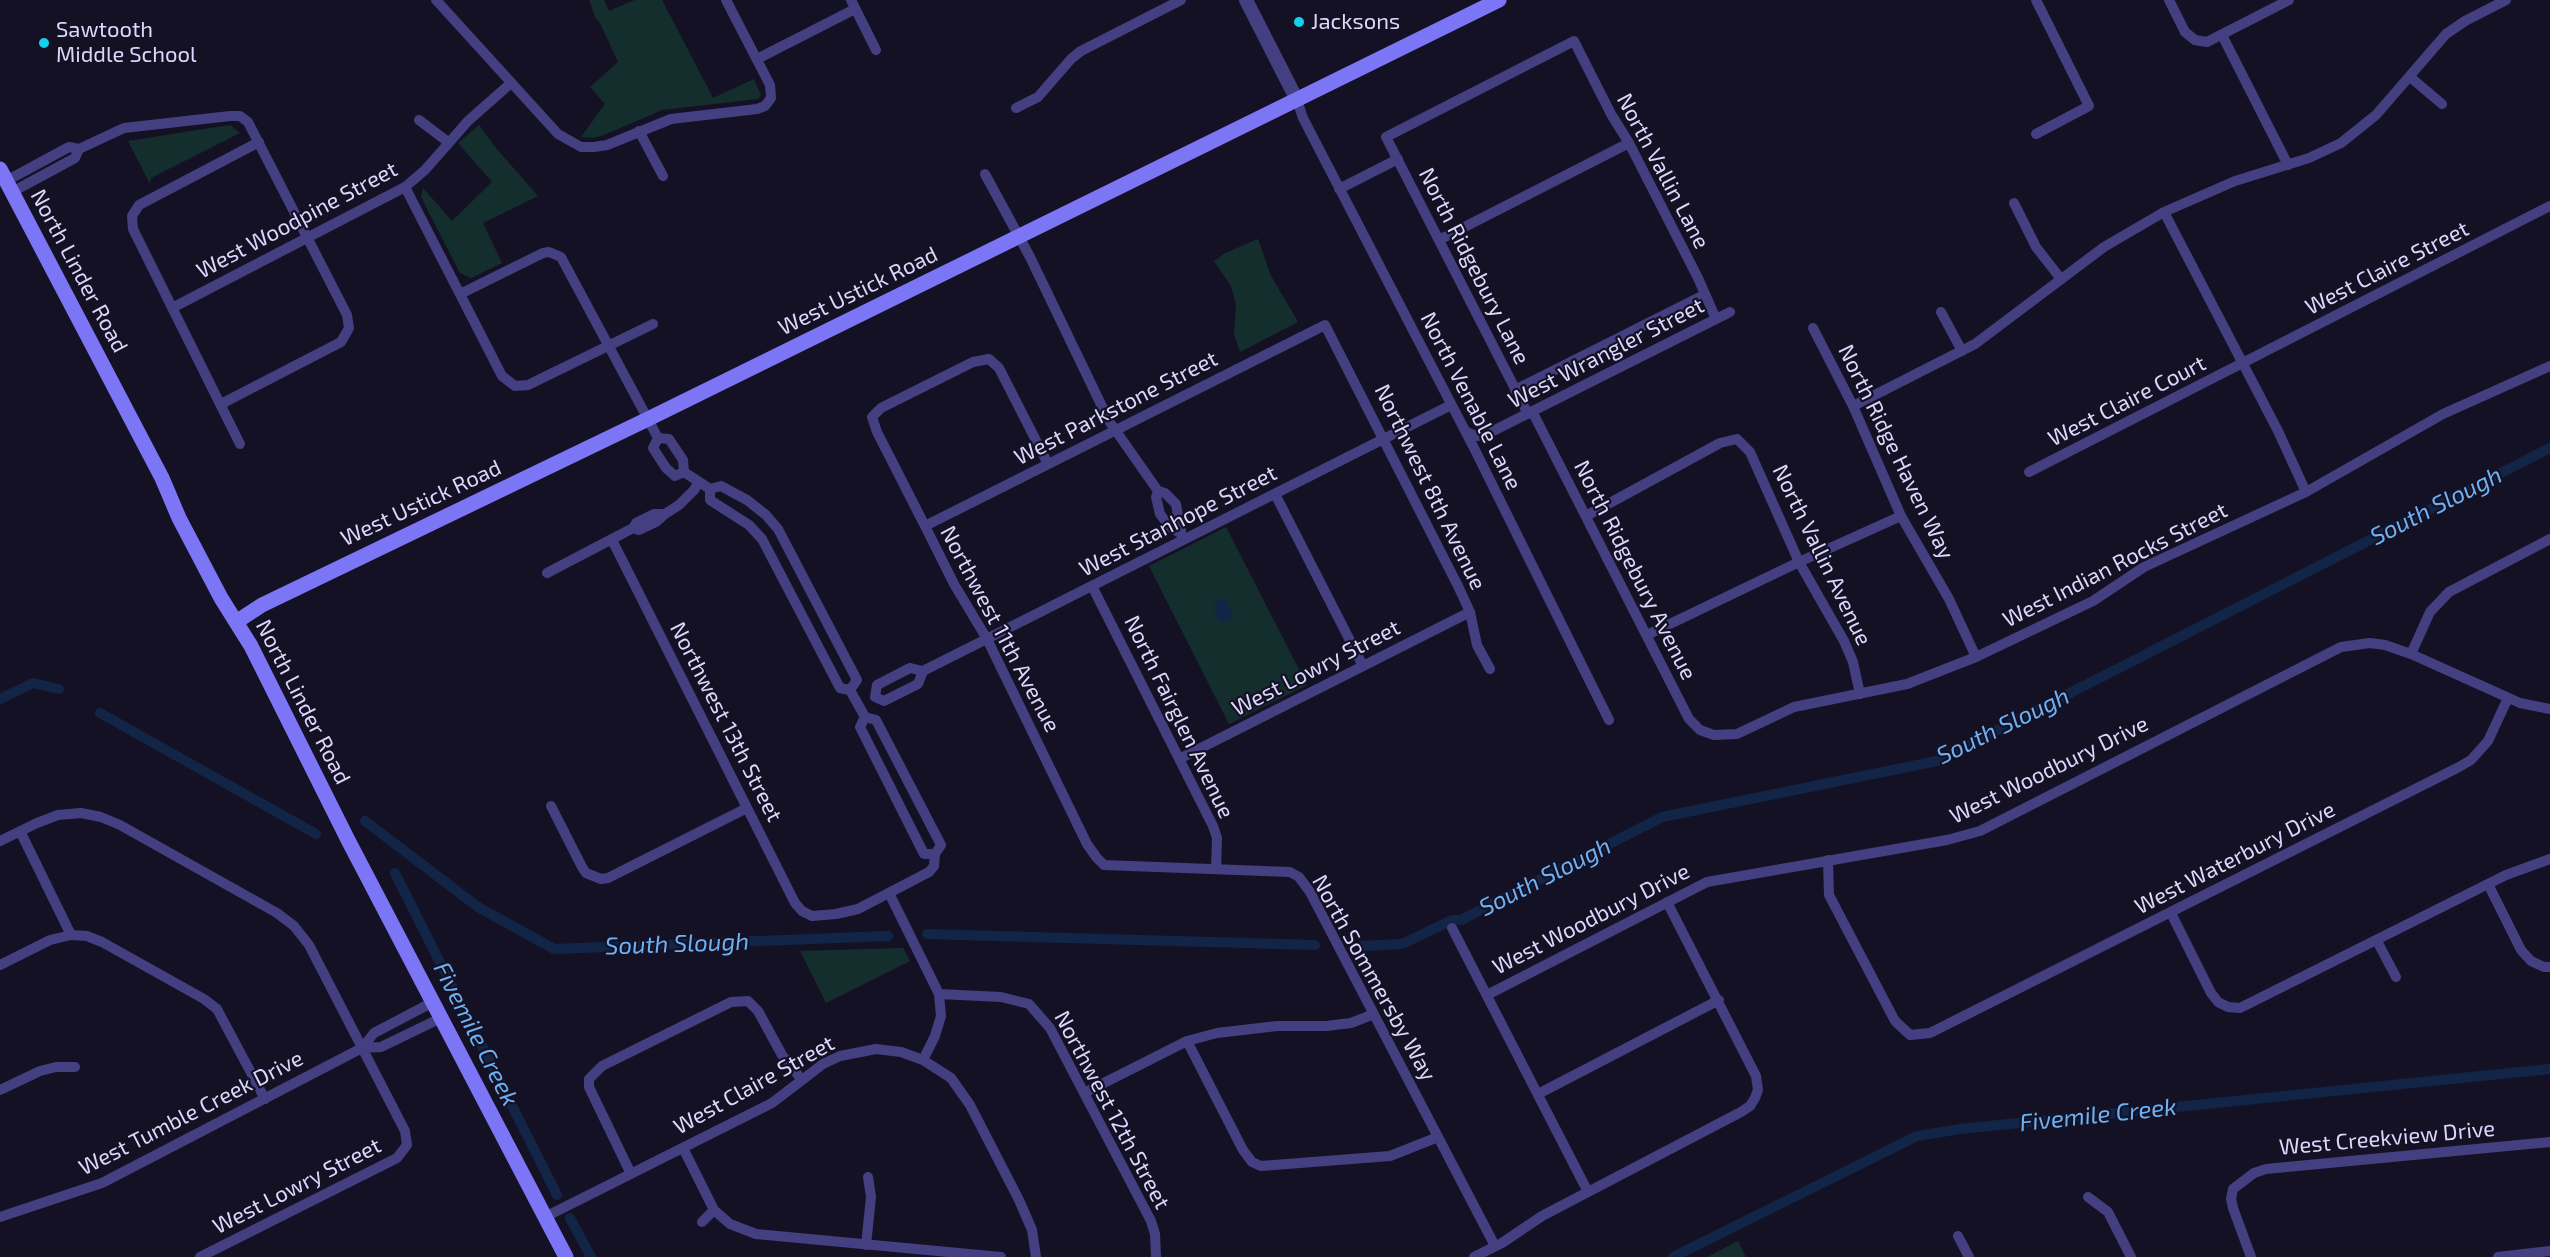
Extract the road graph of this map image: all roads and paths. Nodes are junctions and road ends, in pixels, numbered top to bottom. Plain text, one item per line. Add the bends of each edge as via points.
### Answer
1 (436, 0) edge
2 (726, 0) edge
3 (1181, 0) edge
4 (1246, 0) edge
5 (1499, 0) edge
6 (2036, 0) edge
7 (2169, 0) edge
8 (2289, 0) edge
9 (2506, 0) edge
10 (853, 5) edge
11 (2222, 35) junction
12 (876, 50) dead end
13 (757, 59) junction
14 (2410, 76) junction
15 (511, 83) junction
16 (1297, 100) junction
17 (2442, 104) dead end
18 (1016, 108) dead end
19 (419, 120) dead end
20 (639, 131) junction
21 (2036, 134) dead end
22 (1386, 137) joint
23 (259, 142) junction
24 (448, 142) junction
25 (1629, 143) junction
26 (1398, 159) junction
27 (2288, 165) junction
28 (985, 174) dead end
29 (663, 176) dead end
30 (6, 181) edge
31 (405, 187) junction
32 (1339, 189) junction
33 (2014, 203) dead end
34 (2550, 206) edge
35 (2163, 212) junction
36 (308, 238) junction
37 (1018, 238) junction
38 (1439, 240) junction
39 (2061, 279) junction
40 (460, 294) junction
41 (1704, 295) junction
42 (172, 308) junction
43 (1730, 312) dead end
44 (1941, 312) dead end
45 (1716, 319) junction
46 (653, 324) dead end
47 (1325, 325) joint
48 (1813, 328) dead end
49 (609, 345) junction
50 (1962, 351) junction
51 (2243, 364) junction
52 (2550, 366) edge
53 (1515, 390) junction
54 (220, 404) junction
55 (1451, 405) junction
56 (1853, 406) junction
57 (1530, 412) junction
58 (648, 419) junction
59 (1115, 431) junction
60 (1466, 432) junction
61 (658, 438) junction
62 (1383, 439) junction
63 (240, 444) dead end
64 (1048, 464) junction
65 (684, 472) junction
66 (2029, 472) dead end
67 (699, 482) junction
68 (710, 489) junction
69 (1158, 491) junction
70 (2306, 492) junction
71 (1275, 494) junction
72 (1586, 516) junction
73 (1901, 516) junction
74 (925, 526) junction
75 (1182, 537) junction
76 (2550, 539) edge
77 (612, 540) junction
78 (1799, 562) junction
79 (547, 573) dead end
80 (1092, 586) junction
81 (1470, 612) junction
82 (236, 622) junction
83 (1647, 635) junction
84 (987, 639) junction
85 (2411, 654) junction
86 (1976, 657) junction
87 (1364, 666) junction
88 (1490, 669) dead end
89 (923, 671) junction
90 (850, 690) junction
91 (1860, 694) junction
92 (875, 697) junction
93 (2508, 698) junction
94 (858, 705) junction
95 (2550, 709) edge
96 (865, 717) junction
97 (1609, 720) dead end
98 (1714, 735) joint
99 (1179, 759) junction
100 (551, 807) dead end
101 (747, 808) junction
102 (20, 831) junction
103 (0, 841) edge
104 (934, 854) junction
105 (1097, 858) joint
106 (2550, 859) edge
107 (1828, 860) junction
108 (1216, 868) junction
109 (2488, 884) junction
110 (889, 893) junction
111 (1667, 902) junction
112 (2171, 913) junction
113 (1452, 928) dead end
114 (71, 935) junction
115 (2377, 940) junction
116 (0, 965) edge
117 (2550, 967) edge
118 (2396, 977) dead end
119 (939, 994) junction
120 (1487, 995) junction
121 (1719, 1000) junction
122 (433, 1002) junction
123 (1374, 1014) junction
124 (441, 1018) junction
125 (1187, 1041) junction
126 (362, 1048) junction
127 (923, 1060) junction
128 (75, 1067) dead end
129 (802, 1080) junction
130 (0, 1090) edge
131 (1084, 1093) junction
132 (1538, 1094) junction
133 (265, 1099) junction
134 (1438, 1137) junction
135 (2550, 1142) edge
136 (682, 1148) junction
137 (631, 1174) junction
138 (868, 1178) dead end
139 (1588, 1192) junction
140 (2088, 1197) dead end
141 (714, 1210) junction
142 (0, 1217) edge
143 (545, 1217) junction
144 (702, 1222) dead end
145 (1958, 1236) dead end
146 (866, 1245) junction
147 (1495, 1246) junction
148 (2550, 1251) edge
149 (200, 1257) edge
150 (566, 1257) edge
151 (1000, 1257) edge
152 (1036, 1257) edge
153 (1156, 1257) edge
154 (1474, 1257) edge
155 (1969, 1257) edge
156 (2131, 1257) edge
157 (2252, 1257) edge
158 (2498, 1257) edge
159 (2504, 1257) edge

1 - 15 street
2 - 13 street
3 - 18 street via 1081,51 1038,97
4 - 16 street
5 - 16 main road, West Ustick Road
6 - 21 street via 2089,106
7 - 11 street via 2185,32 2195,40 2206,42
8 - 11 street
9 - 14 street via 2455,27
10 - 12 street
10 - 13 street
11 - 27 street
13 - 20 street via 770,85 771,98 765,106 671,119
14 - 17 street
14 - 27 street via 2351,137
15 - 20 street via 558,134 581,147 607,145
15 - 24 street, West Woodpine Street
16 - 32 street, North Venable Lane
16 - 37 main road, West Ustick Road
19 - 24 street
20 - 29 street
22 - 25 street, North Vallin Lane via 1574,41
22 - 26 street, North Ridgebury Lane
23 - 30 street via 243,117 124,128 79,149 69,147
23 - 36 street
23 - 42 street via 139,205 132,216 133,229
24 - 31 street, West Woodpine Street
25 - 38 street
25 - 41 street, North Vallin Lane
26 - 32 street
26 - 38 street, North Ridgebury Lane
27 - 35 street via 2235,181
28 - 37 street
30 - 82 main road, North Linder Road
31 - 36 street, West Woodpine Street
31 - 40 street
32 - 55 street, North Venable Lane
33 - 39 street via 2036,247
34 - 51 street, West Claire Street
35 - 39 street via 2104,247
35 - 51 street
36 - 42 street, West Woodpine Street
36 - 54 street via 347,315 349,327 341,342
37 - 58 main road, West Ustick Road
37 - 59 street
38 - 53 street, North Ridgebury Lane
39 - 50 street via 1985,338
40 - 49 street via 543,254 556,254 565,262
40 - 49 street via 502,376 515,386 528,385
41 - 45 street, North Vallin Lane
41 - 53 street
42 - 54 street
43 - 45 street, West Wrangler Street
44 - 50 street
45 - 57 street, West Wrangler Street
46 - 49 street
47 - 59 street, West Parkstone Street
47 - 62 street, Northwest 8th Avenue
48 - 56 street, North Ridge Haven Way
49 - 58 street
50 - 56 street
51 - 66 street, West Claire Court
51 - 70 street
52 - 70 street, West Indian Rocks Street via 2443,414
53 - 57 street, North Ridgebury Lane
54 - 63 street
55 - 60 street, North Venable Lane
55 - 62 street, West Stanhope Street
56 - 73 street, North Ridge Haven Way
57 - 60 street, West Wrangler Street via 1485,435
57 - 72 street, North Ridgebury Avenue
58 - 61 street
58 - 82 main road, West Ustick Road via 341,566
59 - 64 street, West Parkstone Street
59 - 69 street
60 - 97 street, North Venable Lane
61 - 65 street via 669,440 683,460
61 - 65 street via 653,448 666,468 675,476
62 - 71 street, West Stanhope Street
62 - 81 street, Northwest 8th Avenue
64 - 74 street, West Parkstone Street
64 - 74 street, Northwest 11th Avenue via 999,368 989,359 952,372 881,408 872,417
65 - 67 street
67 - 68 street
67 - 77 street via 679,505 656,522 639,530 633,528
68 - 90 street via 710,500 762,539 840,688
68 - 90 street via 721,486 747,500 778,529 856,680
69 - 75 street via 1160,514
69 - 75 street via 1176,504
70 - 86 street, West Indian Rocks Street via 2144,567 2093,601
71 - 75 street, West Stanhope Street
71 - 87 street
72 - 78 street, North Vallin Avenue via 1720,443 1737,440 1750,452
72 - 83 street, North Ridgebury Avenue
73 - 78 street
73 - 86 street, North Ridge Haven Way via 1949,599
74 - 84 street, Northwest 11th Avenue
75 - 80 street, West Stanhope Street
76 - 85 street via 2449,592 2430,612
77 - 79 street
77 - 101 street, Northwest 13th Street
78 - 83 street
78 - 91 street, North Vallin Avenue via 1844,640
80 - 84 street, West Stanhope Street
80 - 99 street, North Fairglen Avenue
81 - 87 street, West Lowry Street
81 - 88 street, Northwest 8th Avenue via 1477,645
82 - 122 main road, North Linder Road
83 - 98 street, North Ridgebury Avenue via 1689,719 1700,730
84 - 89 street, West Stanhope Street
84 - 105 street, Northwest 11th Avenue
85 - 93 street, West Woodbury Drive
85 - 107 street, West Woodbury Drive via 2378,644 2341,647 1980,831
86 - 91 street, West Indian Rocks Street via 1907,684
87 - 99 street, West Lowry Street
89 - 92 street, West Stanhope Street via 918,684 884,701
89 - 92 street, West Stanhope Street via 910,668 876,685
90 - 94 street
91 - 98 street, West Indian Rocks Street via 1783,711 1737,734
92 - 94 street, West Stanhope Street
93 - 95 street
93 - 112 street, West Waterbury Drive via 2488,741 2471,760
94 - 96 street
96 - 104 street via 860,727 924,854
96 - 104 street via 876,720 941,845
99 - 108 street, North Fairglen Avenue via 1217,837
100 - 101 street via 582,867 593,878 608,878
101 - 110 street, Northwest 13th Street via 802,911 812,915 836,914 858,909
102 - 103 street
102 - 114 street
102 - 126 street via 47,818 81,813 101,817 277,913 309,945
104 - 110 street via 934,866 929,872
105 - 108 street, North Sommersby Way via 1104,865
106 - 109 street
107 - 111 street, West Woodbury Drive via 1707,882
107 - 112 street, West Waterbury Drive via 1829,895 1895,1021 1910,1035 1930,1033
108 - 123 street, North Sommersby Way via 1290,872 1299,877
109 - 115 street
109 - 117 street via 2522,950 2531,961
110 - 119 street
111 - 120 street, West Woodbury Drive
111 - 121 street
112 - 115 street via 2211,993 2228,1007 2240,1008
113 - 120 street
114 - 116 street via 50,940
114 - 133 street via 102,942 217,1009
115 - 118 street
119 - 127 street via 941,1016
119 - 131 street, Northwest 12th Street via 1001,997 1029,1004 1050,1028
120 - 132 street
121 - 132 street
121 - 139 street via 1756,1076 1758,1090 1750,1106
122 - 124 main road, North Linder Road
122 - 126 street, West Tumble Creek Drive via 374,1032
123 - 125 street via 1351,1023 1277,1026
123 - 134 street, North Sommersby Way
124 - 126 street, West Tumble Creek Drive via 381,1047
124 - 143 main road, North Linder Road
125 - 131 street
125 - 134 street via 1243,1150 1261,1166 1390,1156
126 - 133 street, West Tumble Creek Drive
126 - 149 street, West Lowry Street via 405,1131 406,1145 397,1158
127 - 129 street, West Claire Street via 876,1049 856,1052 824,1064
127 - 152 street via 951,1078 970,1106 1032,1230
128 - 130 street via 40,1071
129 - 136 street, West Claire Street via 772,1103
129 - 137 street via 748,1001 730,1002 602,1066 589,1079 591,1095
131 - 153 street, Northwest 12th Street via 1151,1221
132 - 139 street
133 - 142 street, West Tumble Creek Drive via 102,1183
134 - 147 street, North Sommersby Way
135 - 157 street, West Creekview Drive via 2266,1169 2246,1177 2233,1189 2232,1208
136 - 137 street, West Claire Street
136 - 141 street
137 - 143 street, West Claire Street
138 - 146 street via 871,1197
139 - 147 street
140 - 156 street via 2108,1212
141 - 144 street
141 - 146 street via 730,1224 756,1234
143 - 150 main road, North Linder Road
145 - 155 street
146 - 151 street
147 - 154 street
148 - 159 street
158 - 159 street

